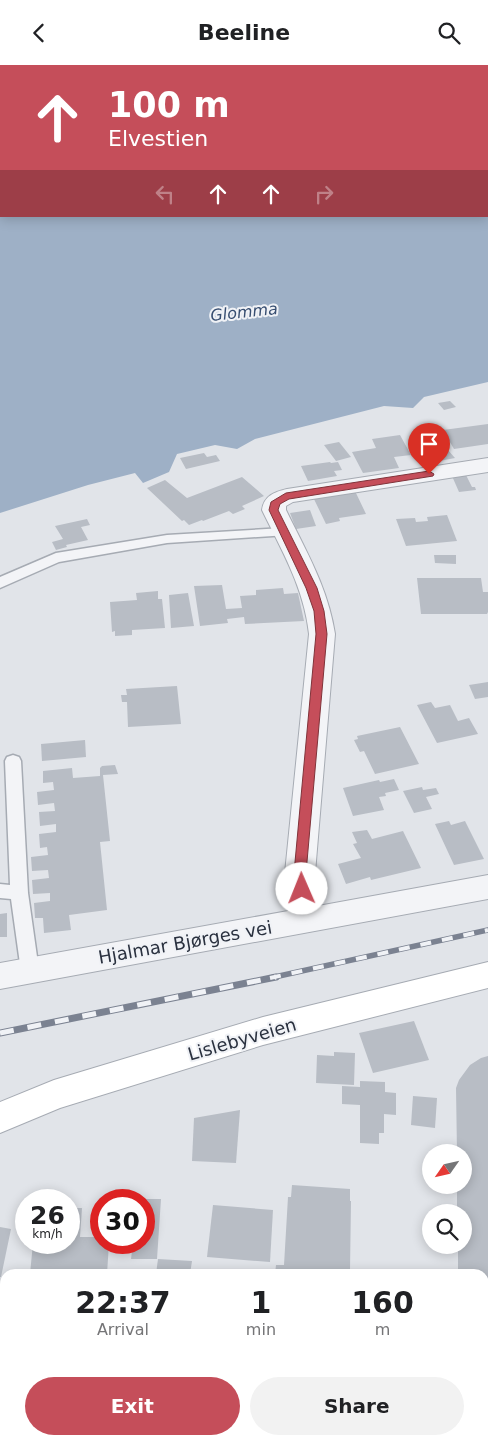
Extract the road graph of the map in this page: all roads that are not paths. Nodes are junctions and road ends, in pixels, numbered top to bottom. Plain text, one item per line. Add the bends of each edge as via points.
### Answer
1 (488, 465) edge
2 (289, 543) junction
3 (0, 583) edge
4 (13, 761) dead end
5 (488, 887) edge
6 (0, 891) edge
7 (19, 893) junction
8 (304, 921) junction
9 (30, 971) junction
10 (488, 975) edge
11 (0, 976) edge
12 (0, 1118) edge

1 - 2 street via 286,496 275,502 274,510
2 - 3 lane via 167,539 56,558
2 - 8 street via 312,588 322,634 300,873
4 - 7 lane
5 - 8 street, Hjalmar Bjørges vei
6 - 7 lane
7 - 9 lane
8 - 9 street, Hjalmar Bjørges vei
9 - 11 street, Hjalmar Bjørges vei
10 - 12 street, Lislebyveien via 263,1031 54,1095

